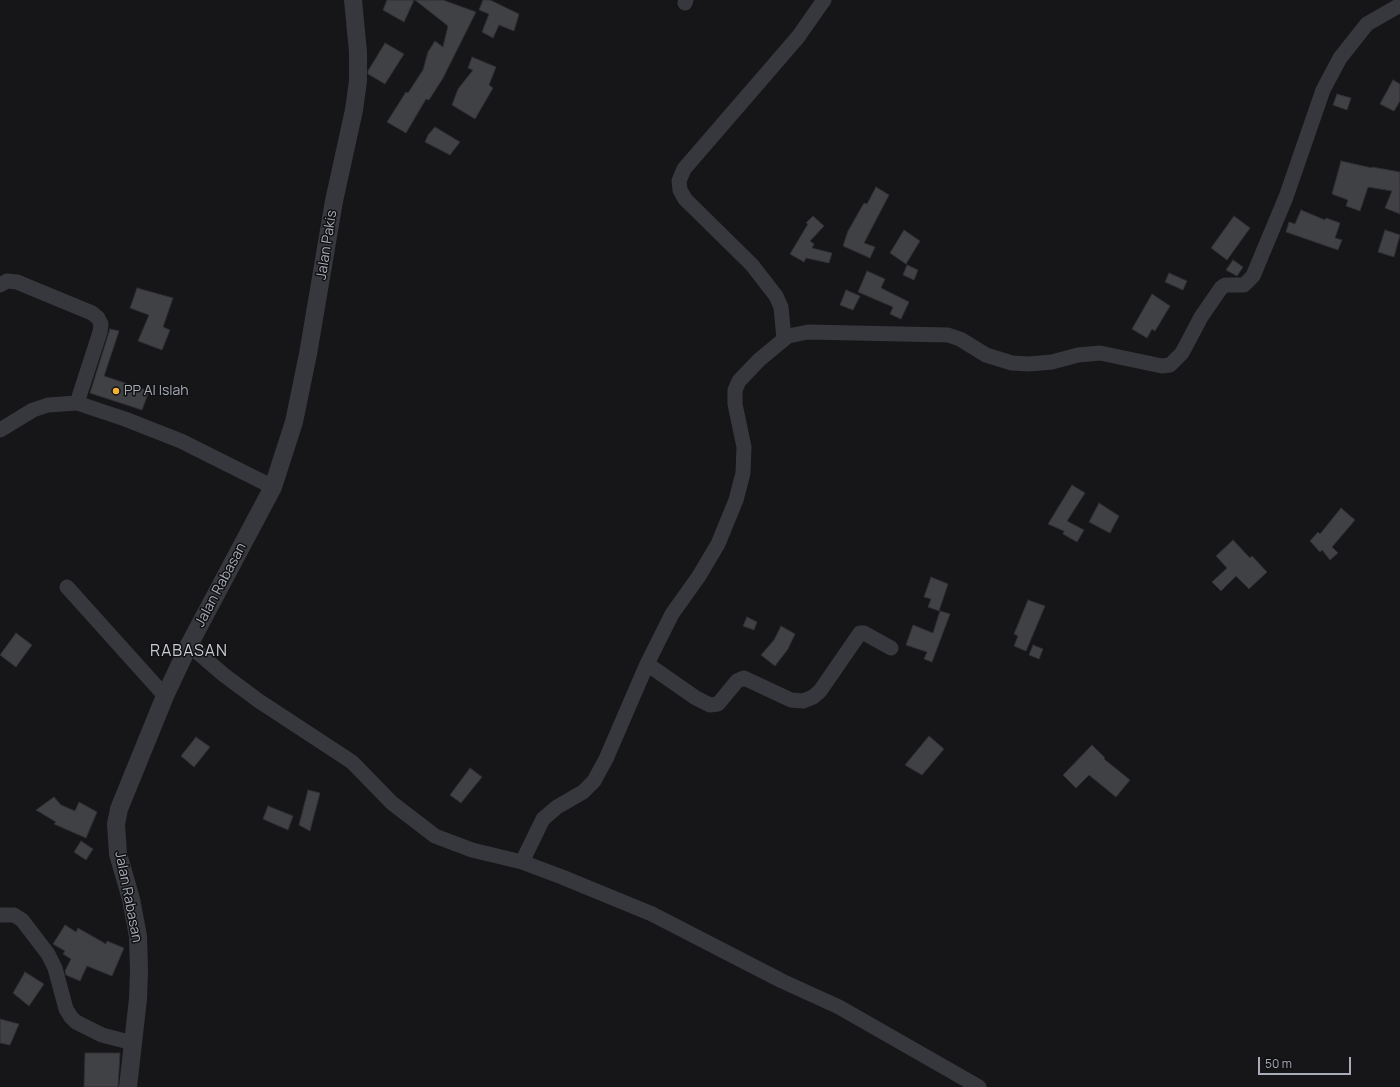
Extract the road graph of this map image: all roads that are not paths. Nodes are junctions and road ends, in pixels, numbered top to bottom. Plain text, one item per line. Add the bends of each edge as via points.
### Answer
1 (353, 0) edge
2 (824, 0) edge
3 (1400, 5) edge
4 (0, 285) edge
5 (784, 339) junction
6 (76, 403) junction
7 (0, 430) edge
8 (273, 487) junction
9 (67, 587) dead end
10 (189, 645) junction
11 (891, 648) dead end
12 (647, 664) junction
13 (165, 696) junction
14 (522, 862) junction
15 (0, 915) edge
16 (133, 1043) junction
17 (128, 1087) edge
18 (980, 1087) edge

1 - 8 street, Jalan Pakis via 358,52 354,110 334,201 294,422
2 - 5 street via 798,37 684,169 679,181 685,200 752,265 776,296
3 - 5 street via 1367,24 1340,58 1323,90 1286,197 1253,276 1244,285 1225,285 1221,288 1201,317 1182,353 1170,365 1162,366 1091,353 1052,362 1012,363 986,355 960,339 948,336 808,332 796,333
4 - 6 street via 7,281 17,282 92,313 98,318 101,324 100,332
5 - 12 street via 744,375 736,387 735,404 744,446 744,460 736,500 718,544 672,614
6 - 7 street via 48,405 32,410
6 - 8 street via 125,419 181,442
8 - 10 street, Jalan Rabasan
9 - 13 street
10 - 13 street, Jalan Rabasan
10 - 14 street via 259,701 352,762 392,803 436,836 472,850
11 - 12 street via 860,633 820,691 803,701 791,700 744,678 737,681 718,704 710,705
12 - 14 street via 594,781 583,792 557,806 542,819
13 - 16 street, Jalan Rabasan via 125,791 116,824 118,854 138,936 138,999
14 - 18 street via 652,914 782,981 839,1007
15 - 16 street via 14,915 22,920 48,954 55,968 66,1009 76,1022 102,1035
16 - 17 street, Jalan Rabasan

